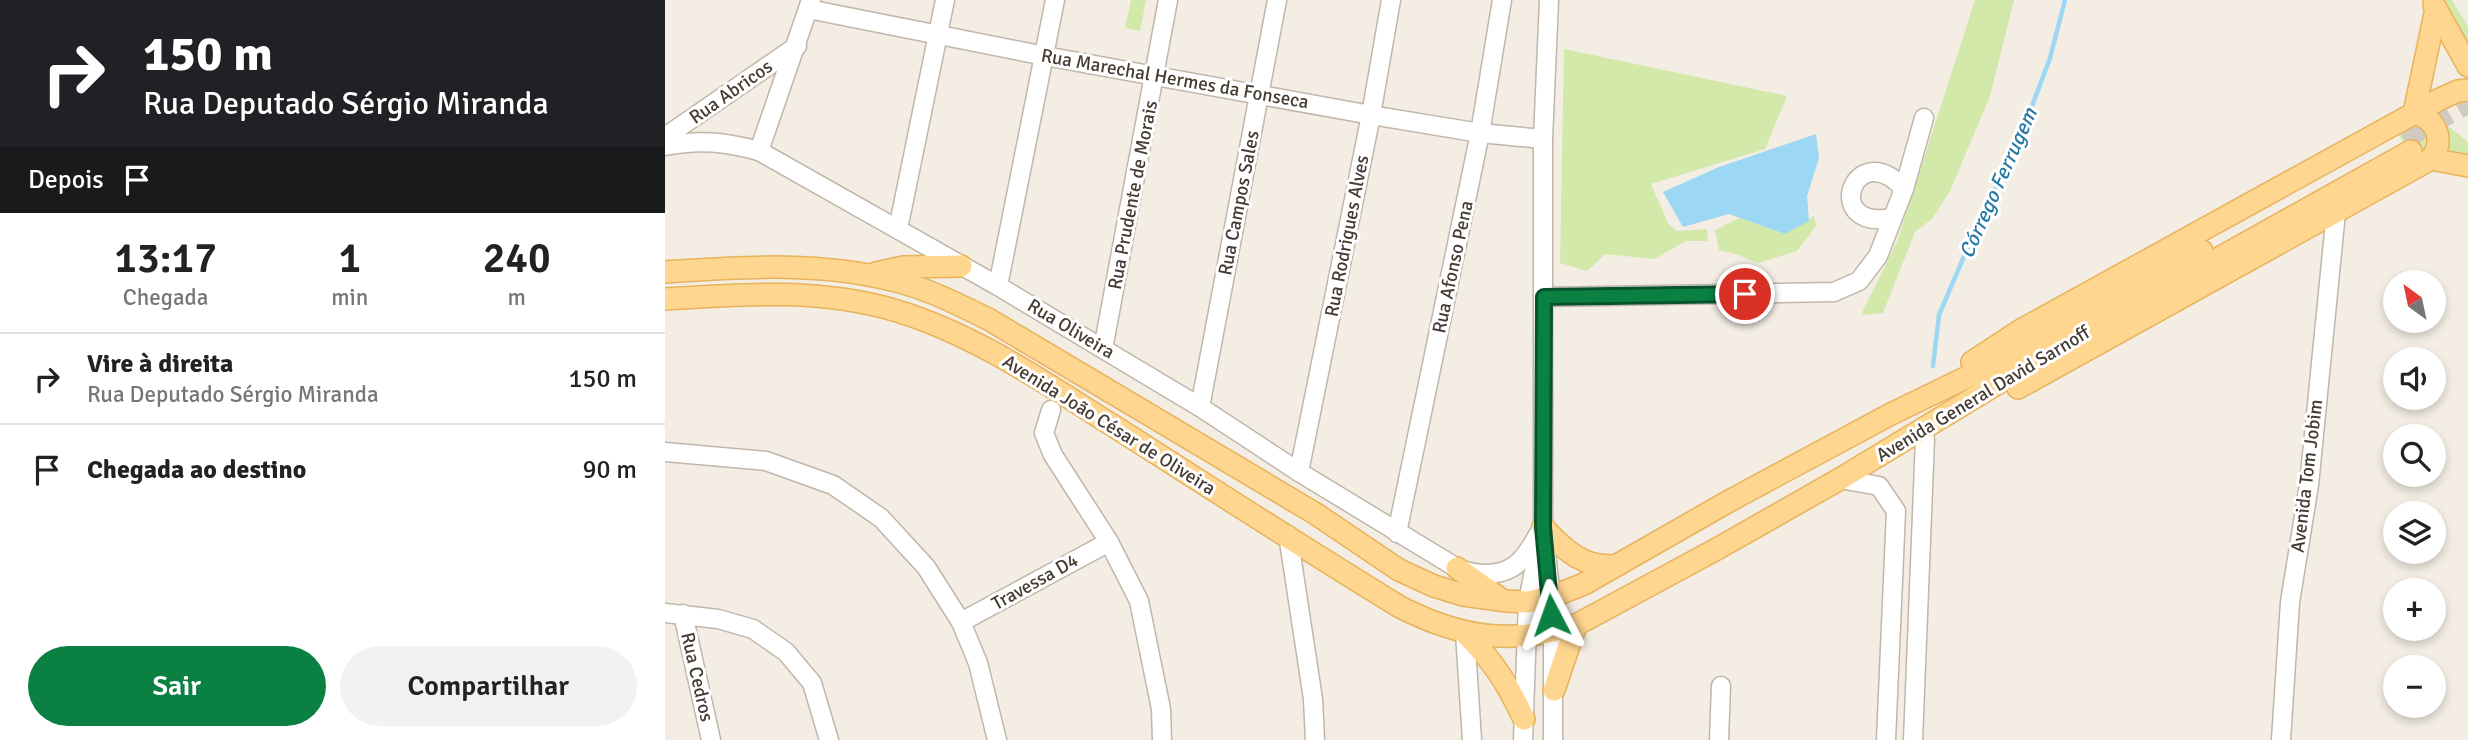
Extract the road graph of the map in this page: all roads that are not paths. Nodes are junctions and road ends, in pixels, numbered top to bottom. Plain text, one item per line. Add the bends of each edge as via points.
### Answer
1 (945, 0) edge
2 (1055, 0) edge
3 (1168, 0) edge
4 (1277, 0) edge
5 (1391, 0) edge
6 (1502, 0) edge
7 (1549, 0) edge
8 (809, 4) edge
9 (2434, 4) edge
10 (938, 33) junction
11 (797, 46) junction
12 (1045, 56) junction
13 (2468, 66) edge
14 (1156, 76) junction
15 (2468, 90) edge
16 (1261, 93) junction
17 (2414, 113) junction
18 (1371, 115) junction
19 (1924, 118) dead end
20 (1481, 133) junction
21 (665, 137) edge
22 (1543, 139) junction
23 (665, 146) edge
24 (2415, 150) junction
25 (759, 151) junction
26 (2468, 166) edge
27 (1904, 189) junction
28 (2336, 212) junction
29 (1892, 218) junction
30 (898, 229) junction
31 (961, 265) junction
32 (665, 272) edge
33 (868, 276) junction
34 (998, 286) junction
35 (1544, 297) junction
36 (665, 299) edge
37 (1103, 349) junction
38 (1200, 407) junction
39 (1051, 410) dead end
40 (1891, 414) junction
41 (1925, 439) junction
42 (665, 452) edge
43 (1874, 458) junction
44 (1299, 472) junction
45 (1840, 479) junction
46 (1543, 527) junction
47 (1397, 533) junction
48 (1288, 535) junction
49 (1109, 542) junction
50 (1623, 564) junction
51 (1457, 568) junction
52 (1551, 597) junction
53 (1502, 600) junction
54 (1528, 602) junction
55 (674, 613) edge
56 (961, 622) junction
57 (1576, 625) junction
58 (1552, 632) junction
59 (1465, 633) junction
60 (1527, 635) junction
61 (1721, 686) dead end
62 (1554, 690) junction
63 (1523, 730) edge
64 (711, 740) edge
65 (829, 740) edge
66 (997, 740) edge
67 (1162, 740) edge
68 (1315, 740) edge
69 (1472, 740) edge
70 (1553, 740) edge
71 (1719, 740) edge
72 (1886, 740) edge
73 (1913, 740) edge
74 (2281, 740) edge

1 - 10 street
2 - 12 street
3 - 14 street, Rua Prudente de Morais
4 - 16 street, Rua Campos Sales
5 - 18 street, Rua Rodrigues Alves
6 - 20 street, Rua Afonso Pena
7 - 22 street
8 - 10 street, Rua Marechal Hermes da Fonseca
8 - 11 street
9 - 13 main road
9 - 17 main road
10 - 12 street, Rua Marechal Hermes da Fonseca
10 - 30 street
11 - 21 street, Rua Abricos
11 - 25 street
12 - 14 street, Rua Marechal Hermes da Fonseca
12 - 34 street
14 - 16 street, Rua Marechal Hermes da Fonseca
14 - 37 street, Rua Prudente de Morais
15 - 17 main road
16 - 18 street, Rua Marechal Hermes da Fonseca
16 - 38 street, Rua Campos Sales
17 - 24 main road via 2430,120 2439,143
17 - 40 main road via 2021,330
18 - 20 street, Rua Marechal Hermes da Fonseca
18 - 44 street, Rua Rodrigues Alves
19 - 27 street
20 - 22 street, Rua Marechal Hermes da Fonseca
20 - 47 street, Rua Afonso Pena
22 - 35 street
23 - 25 street, Rua Oliveira via 725,142
24 - 26 main road
24 - 28 main road
24 - 40 main road, Avenida General David Sarnoff
24 - 43 main road, Avenida General David Sarnoff via 2038,359
25 - 30 street, Rua Oliveira
27 - 29 street
27 - 29 street via 1889,174 1875,171 1862,174 1854,185 1851,201 1860,215 1875,221
28 - 41 main road
28 - 74 street, Avenida Tom Jobim via 2309,485 2290,603
29 - 35 street via 1878,256 1860,281 1834,292
30 - 31 street, Rua Oliveira
31 - 33 main road via 903,267
31 - 34 street, Rua Oliveira
32 - 33 main road, Avenida João César de Oliveira via 763,265
33 - 53 main road, Avenida João César de Oliveira via 897,281 990,320 1316,514 1399,570 1463,595
34 - 37 street, Rua Oliveira
35 - 46 street
36 - 48 main road, Avenida João César de Oliveira via 771,293 839,299 933,324 1082,406
37 - 38 street, Rua Oliveira
38 - 44 street, Rua Oliveira
39 - 49 street via 1044,433 1053,456
40 - 50 main road, Avenida General David Sarnoff
41 - 43 main road
41 - 73 street
42 - 56 street via 746,457 832,485 881,518 906,543
43 - 45 main road, Avenida General David Sarnoff
44 - 47 street, Rua Oliveira
45 - 57 main road, Avenida General David Sarnoff
45 - 72 street via 1879,486 1896,511
46 - 50 main road via 1580,560 1594,565
46 - 51 street via 1521,561 1509,569 1483,574
46 - 52 street
46 - 54 street
47 - 51 street, Rua Oliveira
48 - 59 main road, Avenida João César de Oliveira via 1400,607
48 - 68 street
49 - 56 street, Travessa D4
49 - 67 street via 1139,601 1160,698
50 - 52 main road, Avenida General David Sarnoff
51 - 53 main road
52 - 54 main road, Avenida General David Sarnoff
52 - 58 street
53 - 54 main road, Avenida João César de Oliveira
54 - 60 street
55 - 64 street, Rua Cedros
55 - 65 street via 753,629 786,652 812,682
56 - 66 street via 978,663
57 - 58 main road, Avenida General David Sarnoff
57 - 62 main road
58 - 60 main road, Avenida General David Sarnoff
58 - 62 street
59 - 60 main road, Avenida João César de Oliveira
59 - 63 main road via 1500,673
59 - 69 street
60 - 63 street
61 - 71 street
62 - 70 street

